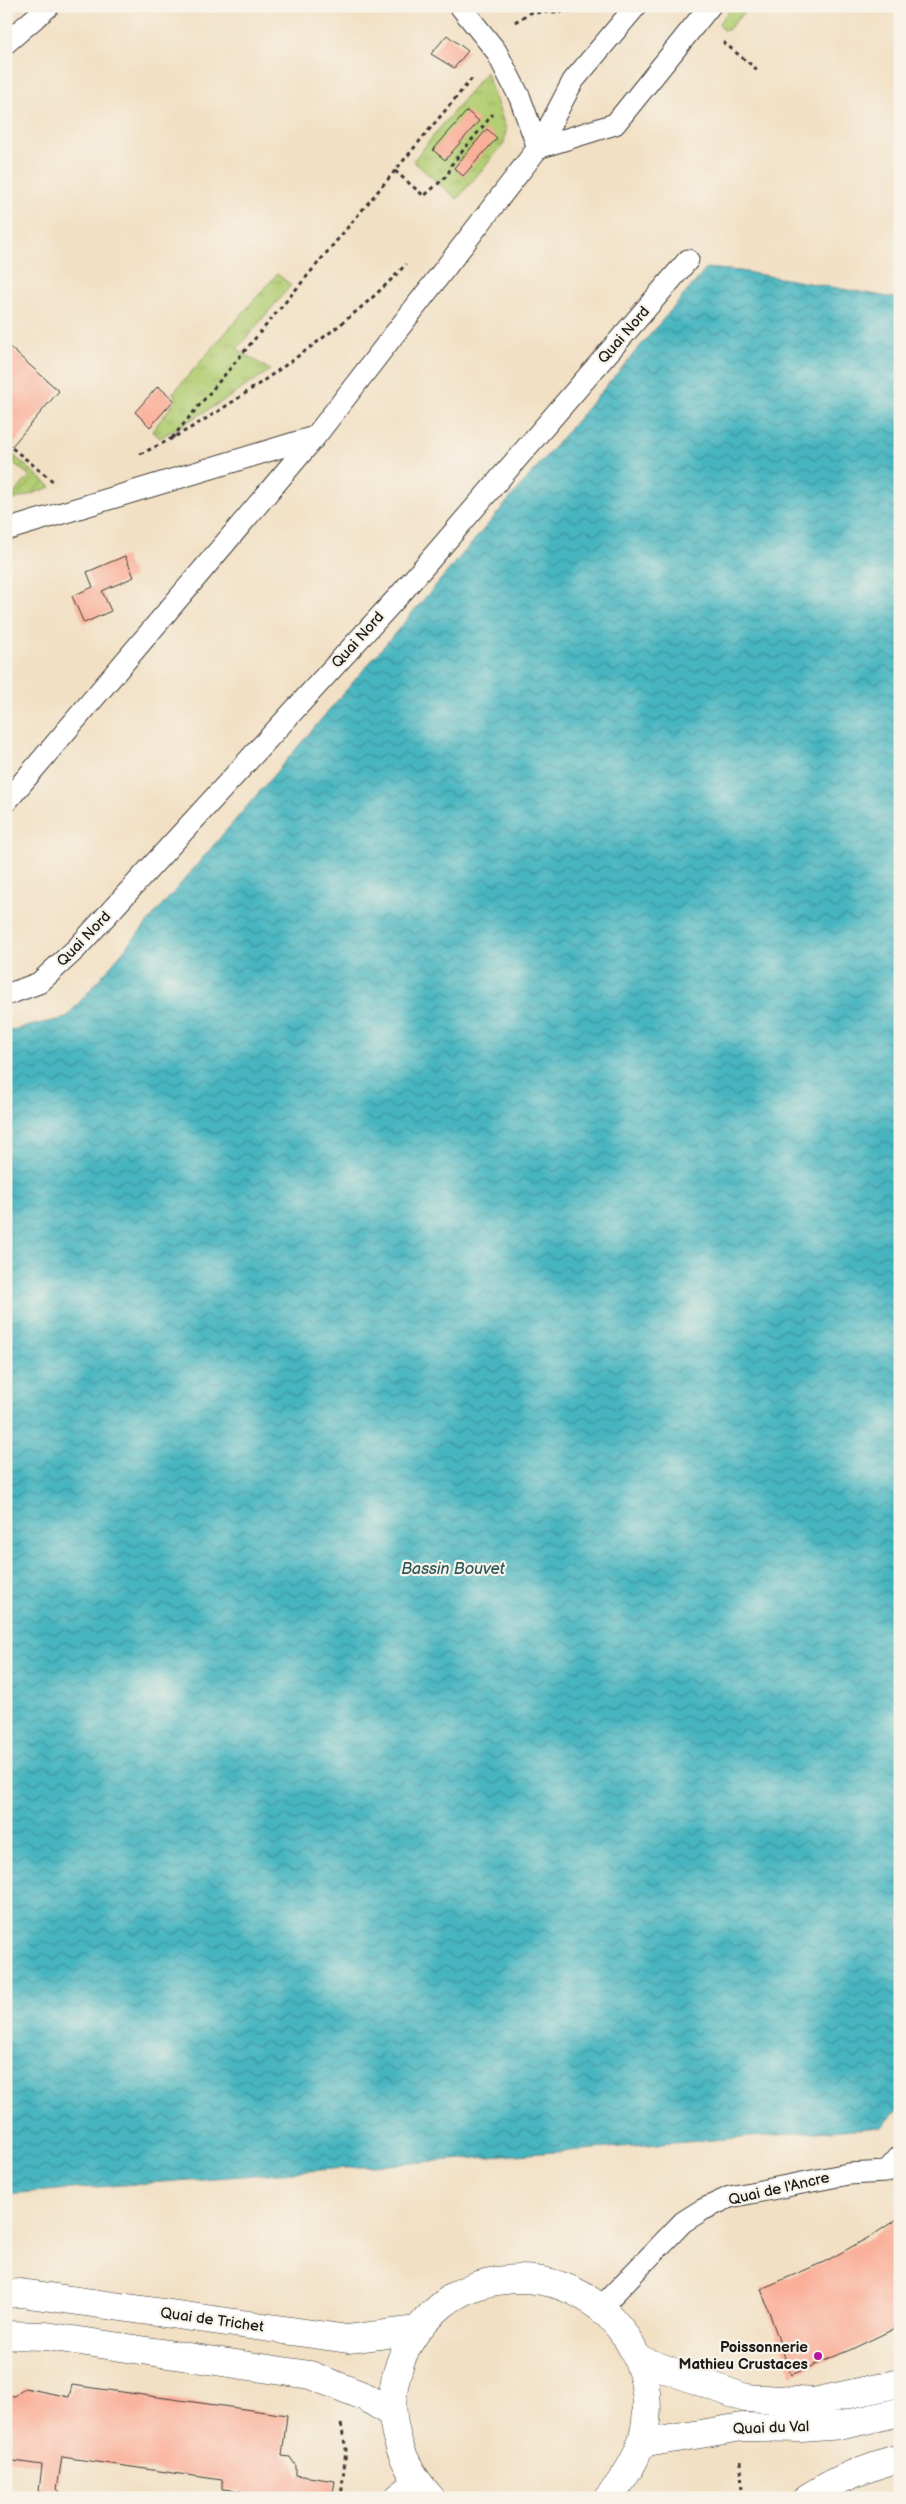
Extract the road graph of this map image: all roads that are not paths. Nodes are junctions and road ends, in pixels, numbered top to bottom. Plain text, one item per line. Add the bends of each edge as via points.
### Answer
1 (49, 6) edge
2 (460, 6) edge
3 (636, 6) edge
4 (710, 6) edge
5 (6, 44) edge
6 (538, 148) junction
7 (688, 260) dead end
8 (315, 437) junction
9 (6, 530) edge
10 (6, 802) edge
11 (6, 995) edge
12 (900, 2156) edge
13 (6, 2294) edge
14 (601, 2307) junction
15 (417, 2330) junction
16 (6, 2335) edge
17 (638, 2359) junction
18 (900, 2383) edge
19 (900, 2412) edge
20 (392, 2414) junction
21 (641, 2444) junction
22 (900, 2458) edge
23 (415, 2493) edge
24 (608, 2498) edge
25 (807, 2498) edge

1 - 5 lane
2 - 6 lane via 496,51 520,98
3 - 6 lane via 573,81
4 - 6 lane via 615,124
6 - 8 lane
7 - 11 lane, Quai Nord via 404,590 76,949 39,983
8 - 9 lane
8 - 10 lane
12 - 14 lane, Quai de l'Ancre via 886,2172 848,2174 730,2198 702,2210 683,2222
13 - 15 main road, Quai de Trichet via 21,2293 348,2338
14 - 15 main road via 561,2285 538,2279 500,2280 470,2288 450,2299
14 - 17 main road via 616,2322
15 - 20 main road via 400,2362 392,2396
16 - 20 main road via 46,2336 310,2375 366,2397
17 - 18 main road, Quai du Val via 745,2398 814,2402
17 - 21 main road via 647,2401
19 - 21 main road, Quai du Val via 843,2425 742,2427
20 - 23 main road
21 - 24 main road via 629,2470
22 - 25 main road via 868,2466 834,2481

